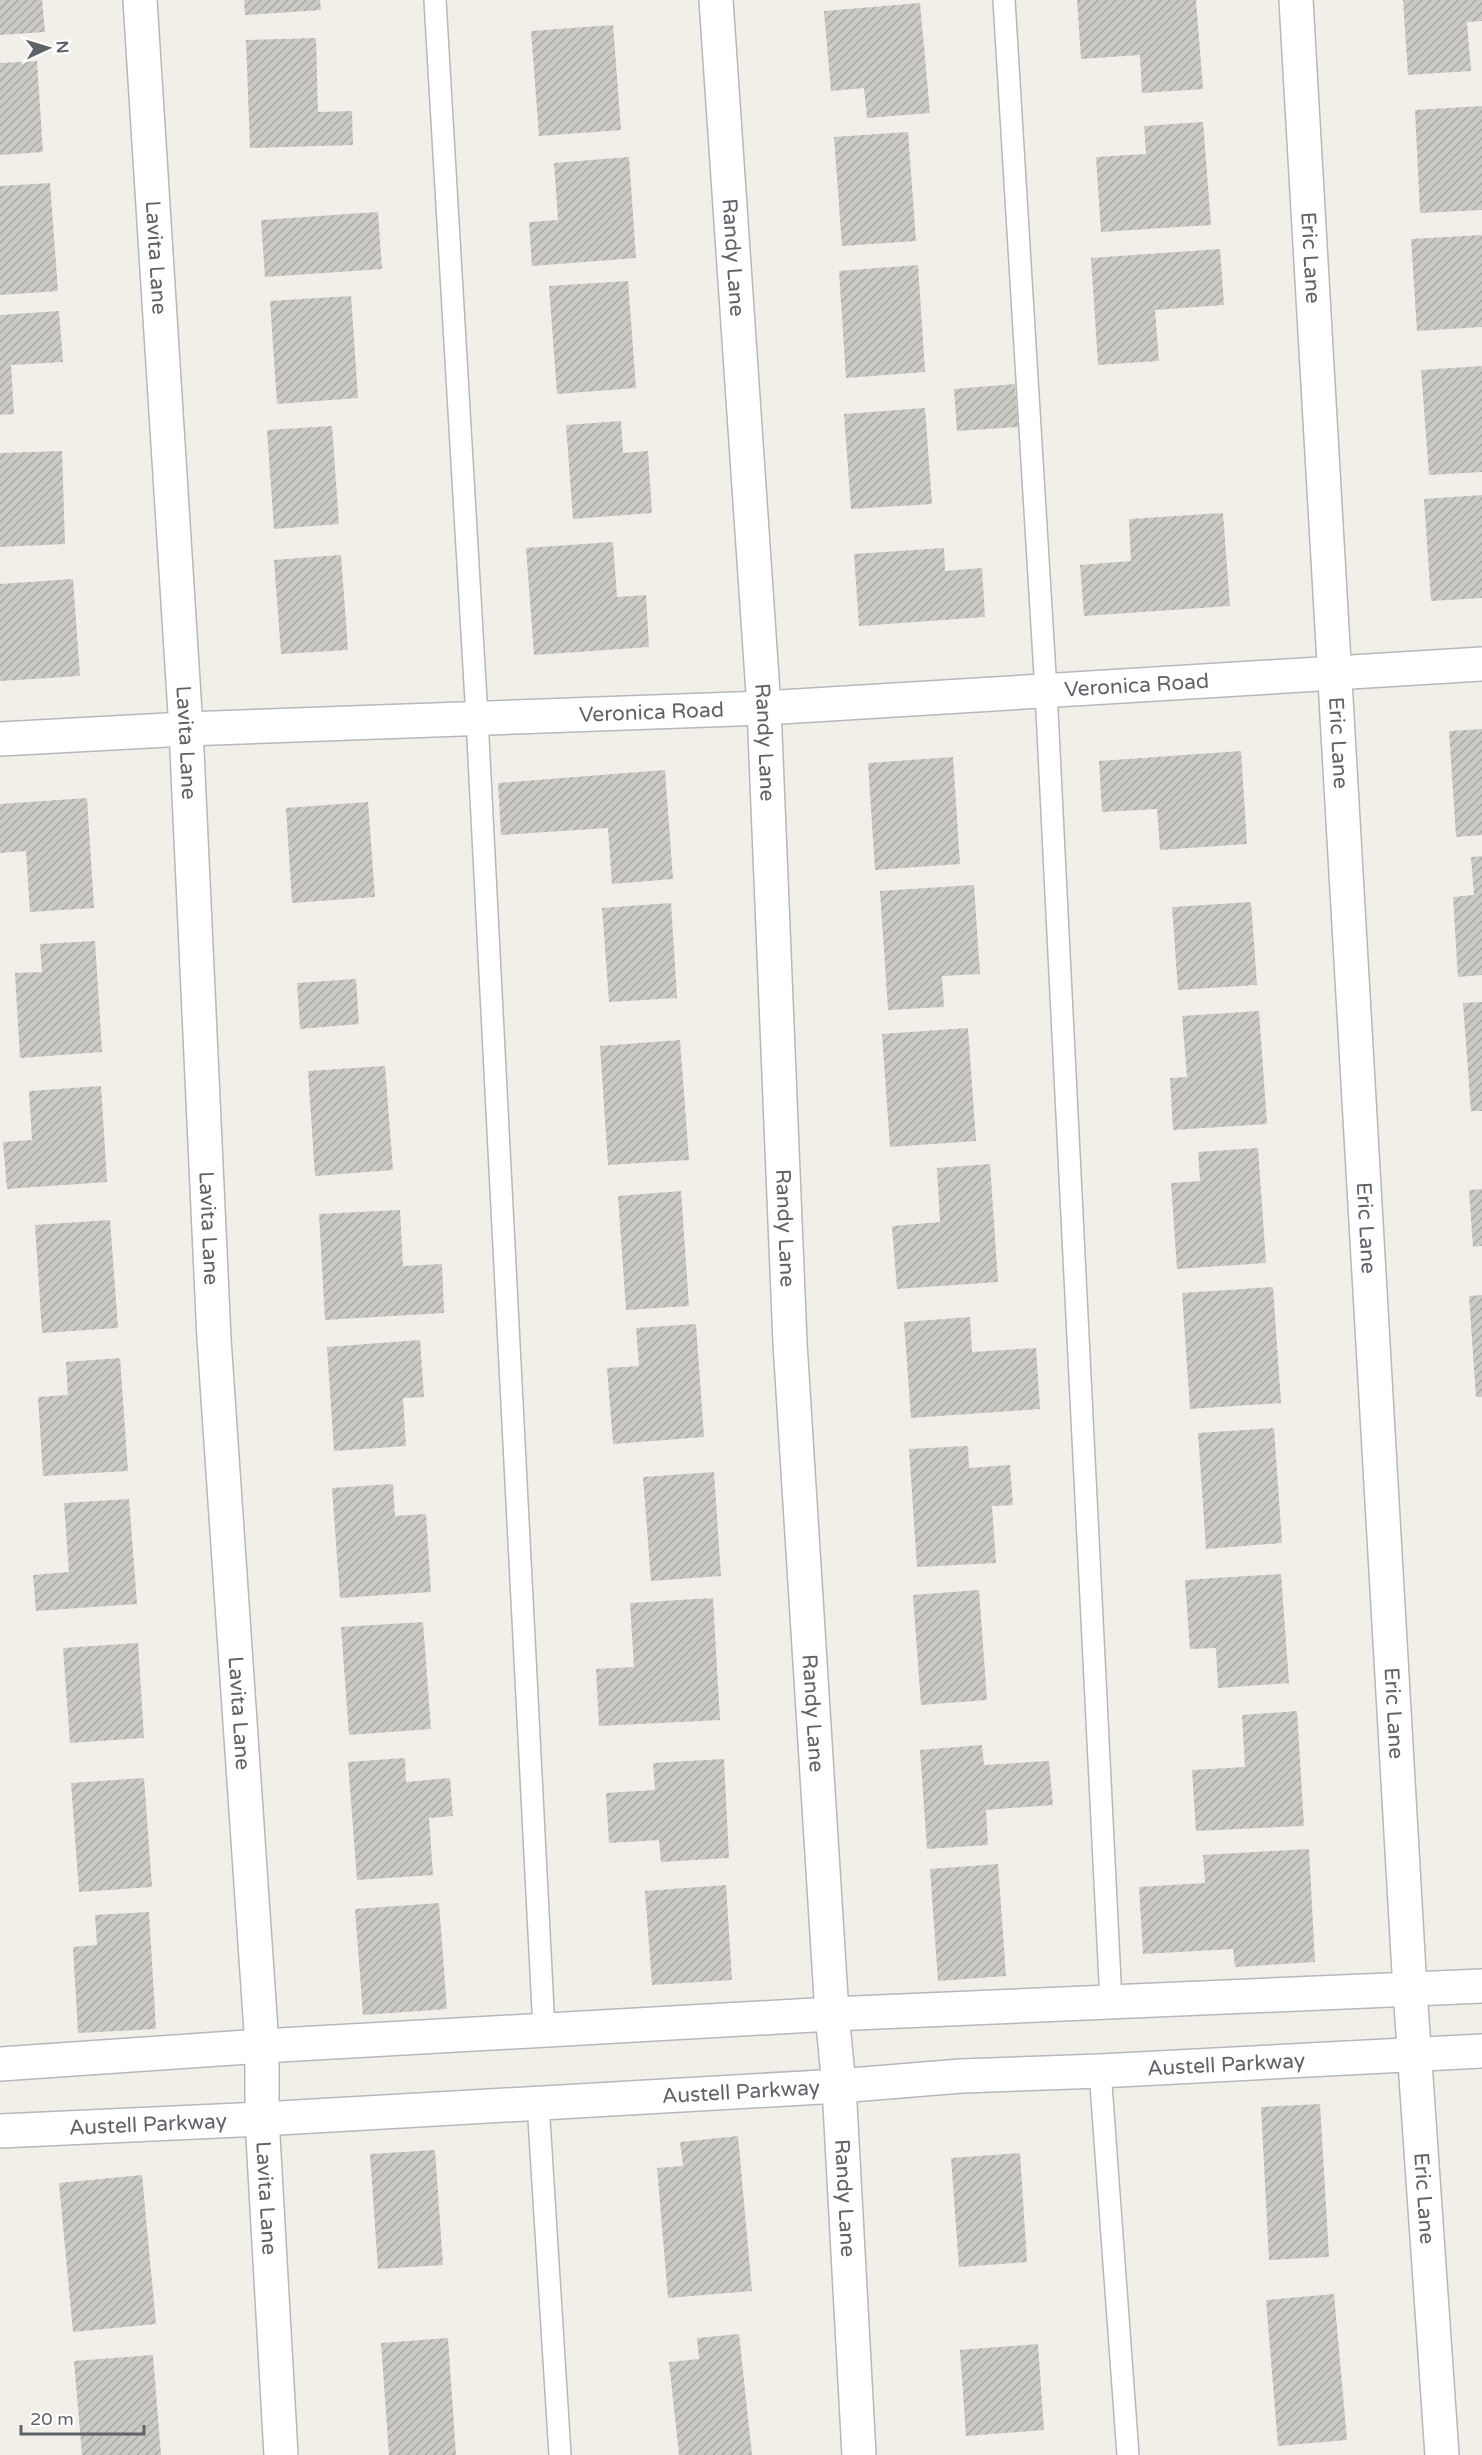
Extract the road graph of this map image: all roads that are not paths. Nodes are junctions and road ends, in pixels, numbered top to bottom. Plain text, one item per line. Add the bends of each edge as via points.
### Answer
1 (140, 0) edge
2 (435, 0) edge
3 (716, 0) edge
4 (1004, 0) edge
5 (1296, 0) edge
6 (1482, 664) edge
7 (1336, 675) junction
8 (1046, 691) junction
9 (764, 708) junction
10 (477, 718) junction
11 (186, 729) junction
12 (0, 739) edge
13 (1482, 1986) edge
14 (1410, 1990) junction
15 (1111, 2002) junction
16 (832, 2014) junction
17 (544, 2030) junction
18 (262, 2046) junction
19 (1482, 2052) edge
20 (1415, 2055) junction
21 (0, 2064) edge
22 (1100, 2071) junction
23 (839, 2086) junction
24 (538, 2103) junction
25 (262, 2119) junction
26 (0, 2131) edge
27 (281, 2455) edge
28 (560, 2455) edge
29 (859, 2455) edge
30 (1128, 2455) edge
31 (1442, 2455) edge

1 - 11 street, Lavita Lane
2 - 10 lane
3 - 9 street, Randy Lane
4 - 8 lane
5 - 7 street, Eric Lane
6 - 7 street, Veronica Road
7 - 8 street, Veronica Road
7 - 14 street, Eric Lane
8 - 9 street, Veronica Road
8 - 15 lane
9 - 10 street, Veronica Road
9 - 16 street, Randy Lane via 790,1343
10 - 11 street, Veronica Road
10 - 17 lane
11 - 12 street, Veronica Road
11 - 18 street, Lavita Lane via 214,1339
13 - 14 street
14 - 15 street
14 - 20 street, Eric Lane
15 - 16 street
16 - 17 street
16 - 23 street, Randy Lane
17 - 18 street
18 - 21 street
18 - 25 street, Lavita Lane
19 - 20 street, Austell Parkway
20 - 22 street, Austell Parkway
20 - 31 street, Eric Lane
22 - 23 street, Austell Parkway
22 - 30 lane
23 - 24 street, Austell Parkway
23 - 29 street, Randy Lane
24 - 25 street, Austell Parkway
24 - 28 lane
25 - 26 street, Austell Parkway
25 - 27 street, Lavita Lane

